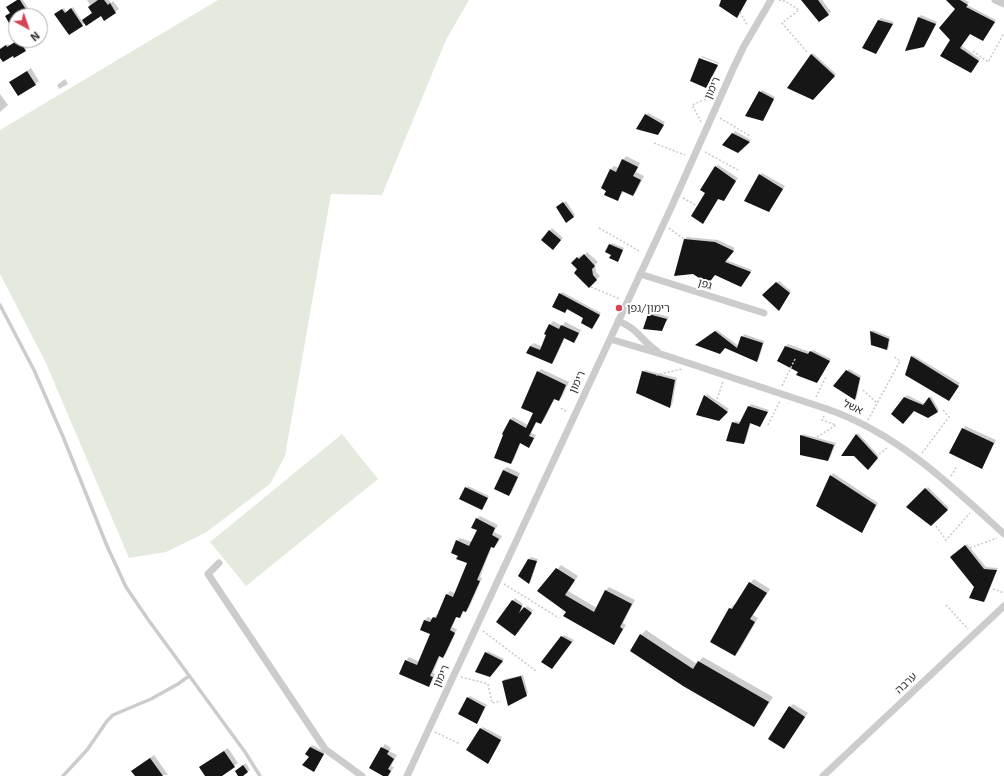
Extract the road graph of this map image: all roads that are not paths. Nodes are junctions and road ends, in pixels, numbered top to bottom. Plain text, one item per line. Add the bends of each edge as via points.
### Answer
1 (771, 0) edge
2 (995, 0) edge
3 (1004, 4) edge
4 (640, 274) junction
5 (0, 305) edge
6 (764, 313) dead end
7 (618, 321) junction
8 (610, 339) junction
9 (664, 355) junction
10 (1004, 534) edge
11 (219, 563) dead end
12 (1004, 606) edge
13 (189, 676) junction
14 (63, 776) edge
15 (260, 776) edge
16 (362, 776) edge
17 (407, 776) edge
18 (823, 776) edge

1 - 4 street, רימון via 751,34 723,92
2 - 3 street
4 - 6 street, גפן
4 - 7 street, רימון
5 - 13 lane via 34,370 126,587
7 - 8 street, רימון
7 - 9 street, אשל via 628,324 655,350
8 - 9 street, אשל
8 - 17 street, רימון
9 - 10 street, אשל via 827,409 865,425 918,459
11 - 16 street via 208,574 238,620 325,749
12 - 18 street, ערבה
13 - 14 lane via 151,700 113,715 87,750
13 - 15 lane

